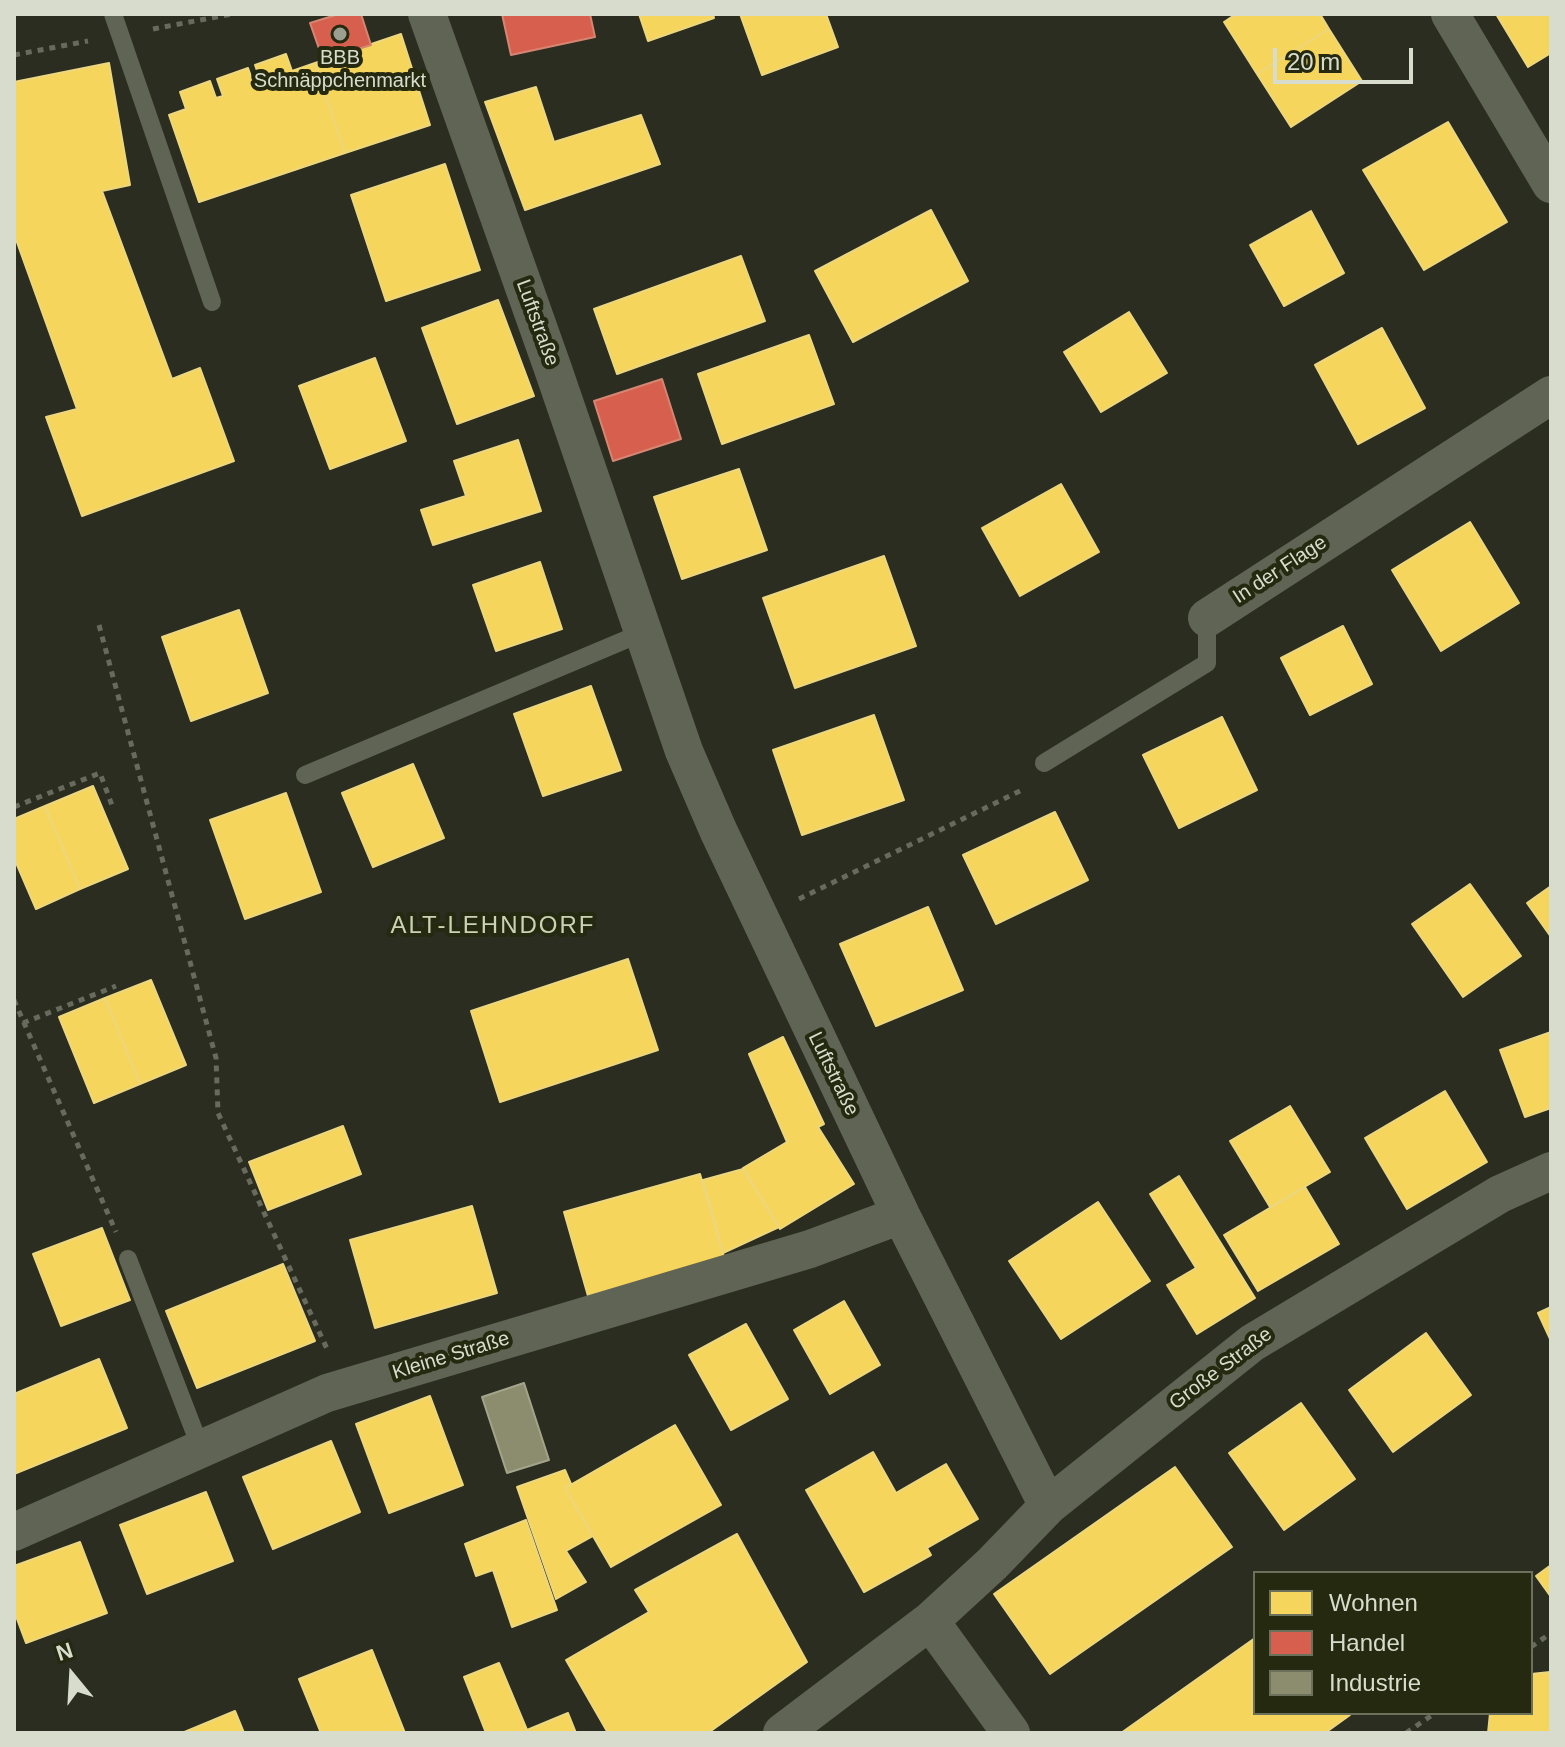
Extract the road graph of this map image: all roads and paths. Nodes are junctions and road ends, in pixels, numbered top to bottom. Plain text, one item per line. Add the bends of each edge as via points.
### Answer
1 (113, 14) edge
2 (427, 14) edge
3 (1450, 14) edge
4 (1551, 184) edge
5 (212, 302) dead end
6 (1551, 395) edge
7 (1207, 618) joint
8 (99, 625) dead end
9 (644, 632) junction
10 (1044, 763) joint
11 (305, 775) dead end
12 (14, 807) edge
13 (113, 808) dead end
14 (759, 919) junction
15 (116, 986) dead end
16 (14, 1000) edge
17 (23, 1023) junction
18 (1551, 1171) edge
19 (901, 1215) junction
20 (128, 1259) joint
21 (345, 1388) junction
22 (201, 1449) junction
23 (1048, 1506) junction
24 (15, 1529) edge
25 (930, 1621) junction
26 (1551, 1633) edge
27 (1533, 1646) edge
28 (1432, 1715) edge
29 (782, 1733) edge
30 (1011, 1733) edge
31 (1406, 1733) edge

1 - 5 lane
2 - 9 street, Luftstraße
3 - 4 street
6 - 7 street, In der Flage
7 - 10 lane, In der Flage via 1207,663
8 - 21 path via 216,1058 218,1113
9 - 11 lane
9 - 14 street, Luftstraße via 684,751
10 - 14 path via 1026,788
12 - 13 path via 100,773
14 - 19 street, Luftstraße
15 - 17 path
16 - 17 path
17 - 20 path
18 - 23 street, Große Straße via 1500,1194 1252,1343
19 - 21 street, Kleine Straße via 810,1249
19 - 23 street, Luftstraße
20 - 22 lane
21 - 22 street, Kleine Straße
22 - 24 street, Kleine Straße
23 - 25 street, Große Straße
25 - 29 street, Große Straße
25 - 30 street
26 - 27 path
28 - 31 path

